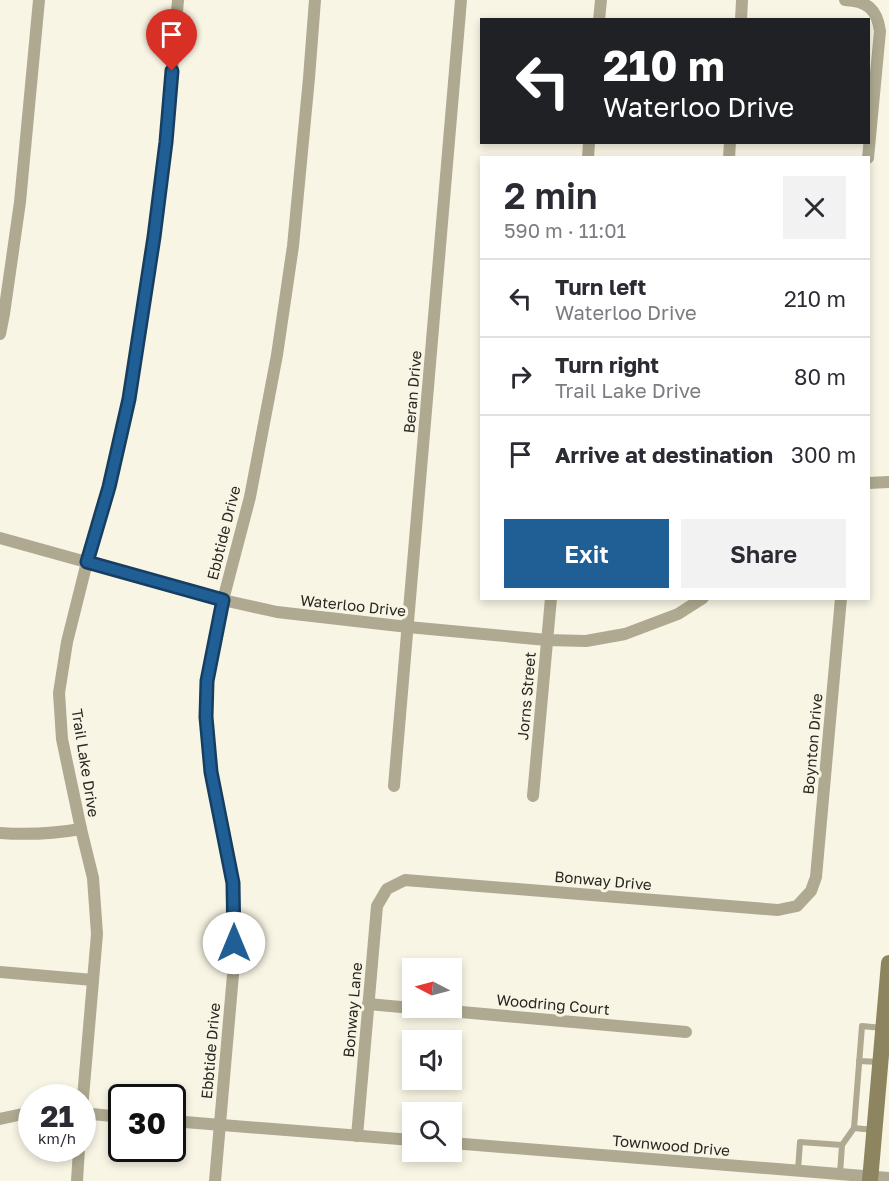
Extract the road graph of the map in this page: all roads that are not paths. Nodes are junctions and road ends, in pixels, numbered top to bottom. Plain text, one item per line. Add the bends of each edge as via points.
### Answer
1 (39, 0) edge
2 (178, 0) edge
3 (315, 0) edge
4 (461, 0) edge
5 (601, 0) edge
6 (742, 0) edge
7 (845, 0) edge
8 (599, 18) edge
9 (741, 18) edge
10 (870, 137) edge
11 (0, 334) edge
12 (889, 482) edge
13 (870, 483) edge
14 (0, 538) edge
15 (87, 562) junction
16 (223, 600) junction
17 (550, 600) edge
18 (700, 600) edge
19 (841, 600) edge
20 (408, 627) junction
21 (547, 640) junction
22 (394, 786) dead end
23 (533, 796) dead end
24 (81, 829) junction
25 (0, 833) edge
26 (387, 889) joint
27 (811, 891) joint
28 (889, 963) edge
29 (0, 972) edge
30 (93, 980) junction
31 (368, 1004) junction
32 (402, 1007) edge
33 (462, 1012) edge
34 (884, 1028) junction
35 (686, 1032) dead end
36 (860, 1061) junction
37 (880, 1062) junction
38 (84, 1084) edge
39 (18, 1115) edge
40 (0, 1119) edge
41 (186, 1122) edge
42 (220, 1125) junction
43 (854, 1128) junction
44 (875, 1130) junction
45 (357, 1136) junction
46 (402, 1139) edge
47 (462, 1144) edge
48 (842, 1145) junction
49 (78, 1162) edge
50 (798, 1171) junction
51 (835, 1176) edge
52 (889, 1178) edge
53 (871, 1179) edge
54 (76, 1181) edge
55 (215, 1181) edge

1 - 11 street via 20,202
2 - 15 street, Trail Lake Drive via 166,142 129,399
3 - 16 street, Ebbtide Drive via 293,246 277,355 250,497
4 - 20 street, Beran Drive
5 - 8 street
6 - 9 street
7 - 10 street via 862,2 878,18
12 - 13 street
14 - 15 street, Waterloo Drive
15 - 16 street, Waterloo Drive
15 - 24 street, Trail Lake Drive via 59,693 62,739
16 - 20 street, Waterloo Drive via 277,612
16 - 42 street, Ebbtide Drive via 207,681 206,717 211,772 233,883 234,963
17 - 21 street, Jorns Street
18 - 21 street, Waterloo Drive via 678,614 625,634 586,641
19 - 27 street, Boynton Drive via 816,877
20 - 21 street, Waterloo Drive
20 - 22 street, Beran Drive
21 - 23 street, Jorns Street
24 - 25 street via 50,834
24 - 30 street, Trail Lake Drive via 93,878
26 - 27 street, Bonway Drive via 405,880 778,910 797,906
26 - 31 street, Bonway Lane via 377,906
28 - 34 main road
29 - 30 street
30 - 38 street, Trail Lake Drive
31 - 32 street, Woodring Court
31 - 45 street, Bonway Lane
33 - 35 street, Woodring Court
34 - 36 lane via 862,1026
34 - 37 main road
36 - 37 lane
36 - 43 lane
37 - 44 main road
39 - 40 street
41 - 42 street
42 - 45 street
42 - 55 street, Ebbtide Drive
43 - 44 lane
43 - 48 lane
44 - 53 main road
45 - 46 street
47 - 50 street, Townwood Drive
48 - 50 lane via 800,1142
48 - 51 lane
49 - 54 street
50 - 51 street, Townwood Drive
51 - 53 street, Townwood Drive
52 - 53 street, Townwood Drive

